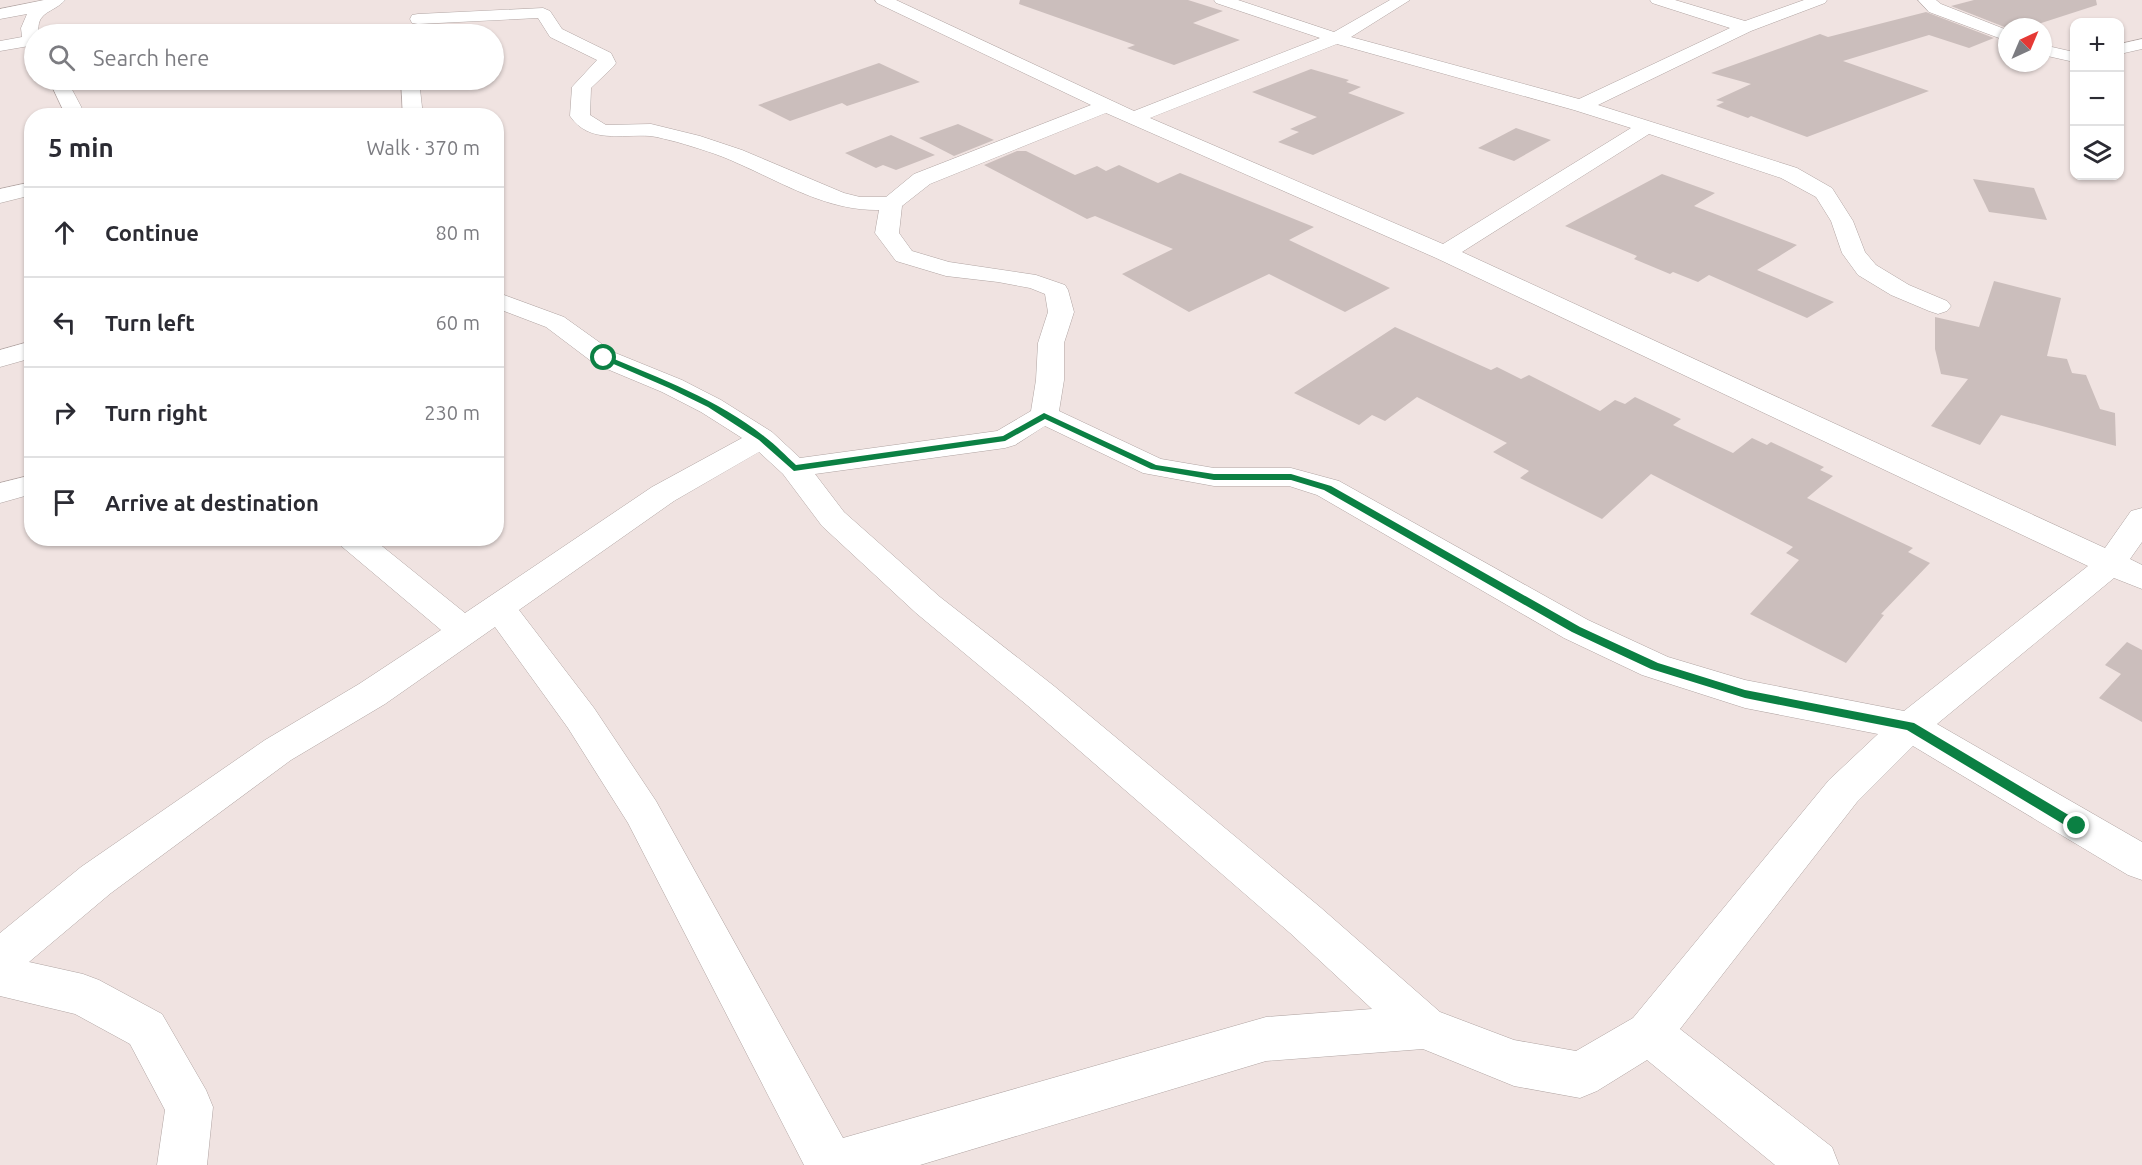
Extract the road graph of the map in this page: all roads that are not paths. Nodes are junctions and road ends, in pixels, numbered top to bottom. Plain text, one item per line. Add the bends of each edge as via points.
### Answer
1 (883, 0) edge
2 (1222, 0) edge
3 (1402, 0) edge
4 (1658, 0) edge
5 (1926, 0) edge
6 (1810, 1) edge
7 (50, 4) edge
8 (0, 14) edge
9 (420, 18) edge
10 (30, 24) edge
11 (1744, 27) junction
12 (1998, 32) edge
13 (1336, 38) junction
14 (24, 42) edge
15 (2142, 44) edge
16 (0, 46) edge
17 (2124, 48) edge
18 (2052, 52) edge
19 (2070, 56) edge
20 (63, 90) edge
21 (411, 90) edge
22 (1106, 106) junction
23 (1581, 106) junction
24 (72, 108) edge
25 (412, 108) edge
26 (1133, 118) junction
27 (1647, 127) junction
28 (24, 190) edge
29 (0, 196) edge
30 (891, 204) junction
31 (1444, 253) junction
32 (504, 302) edge
33 (1938, 306) dead end
34 (24, 352) edge
35 (0, 359) edge
36 (1044, 416) junction
37 (762, 438) junction
38 (794, 468) junction
39 (24, 486) edge
40 (0, 493) edge
41 (2142, 518) edge
42 (361, 546) edge
43 (2127, 571) edge
44 (499, 608) junction
45 (465, 631) junction
46 (1910, 726) junction
47 (2142, 863) edge
48 (0, 960) edge
49 (0, 976) edge
50 (1424, 1027) junction
51 (1649, 1033) junction
52 (898, 1157) edge
53 (182, 1165) edge
54 (831, 1165) edge
55 (837, 1165) edge
56 (1814, 1165) edge

1 - 22 street
2 - 13 street
3 - 13 street
4 - 11 street
5 - 12 street via 1935,8
6 - 11 street
7 - 8 street
7 - 10 street
9 - 30 street via 537,12 544,15 556,33 605,57 608,63 581,87 580,116 591,128 662,132 740,156 830,197 853,203
11 - 23 street
13 - 23 street
13 - 26 street
14 - 16 street
15 - 17 street
18 - 19 street
20 - 24 street
21 - 25 street
22 - 26 street
22 - 30 street via 922,179
23 - 27 street
26 - 31 street
27 - 31 street
27 - 33 street via 1789,173 1824,193 1842,221 1854,253 1868,270 1900,290
28 - 29 street
30 - 36 street via 887,233 904,256 946,269 1036,282 1056,290 1061,312 1051,344
31 - 43 street
32 - 37 street via 555,322 604,358 672,386
34 - 35 street
36 - 38 street via 1005,439
36 - 46 street via 1154,467 1214,477 1291,477 1328,488 1566,624 1655,666 1745,694
37 - 38 street
37 - 44 street via 663,494
38 - 50 street via 833,519 928,605 1305,920
39 - 40 street
41 - 43 street
42 - 45 street
43 - 46 street
44 - 45 street
44 - 54 street via 581,718 642,812
45 - 48 street via 210,796 96,880
46 - 47 street
46 - 51 street via 1843,790
49 - 53 street via 83,995 146,1029 189,1107
50 - 51 street via 1514,1063 1580,1075
50 - 52 street via 1266,1039
51 - 56 street
52 - 55 street

